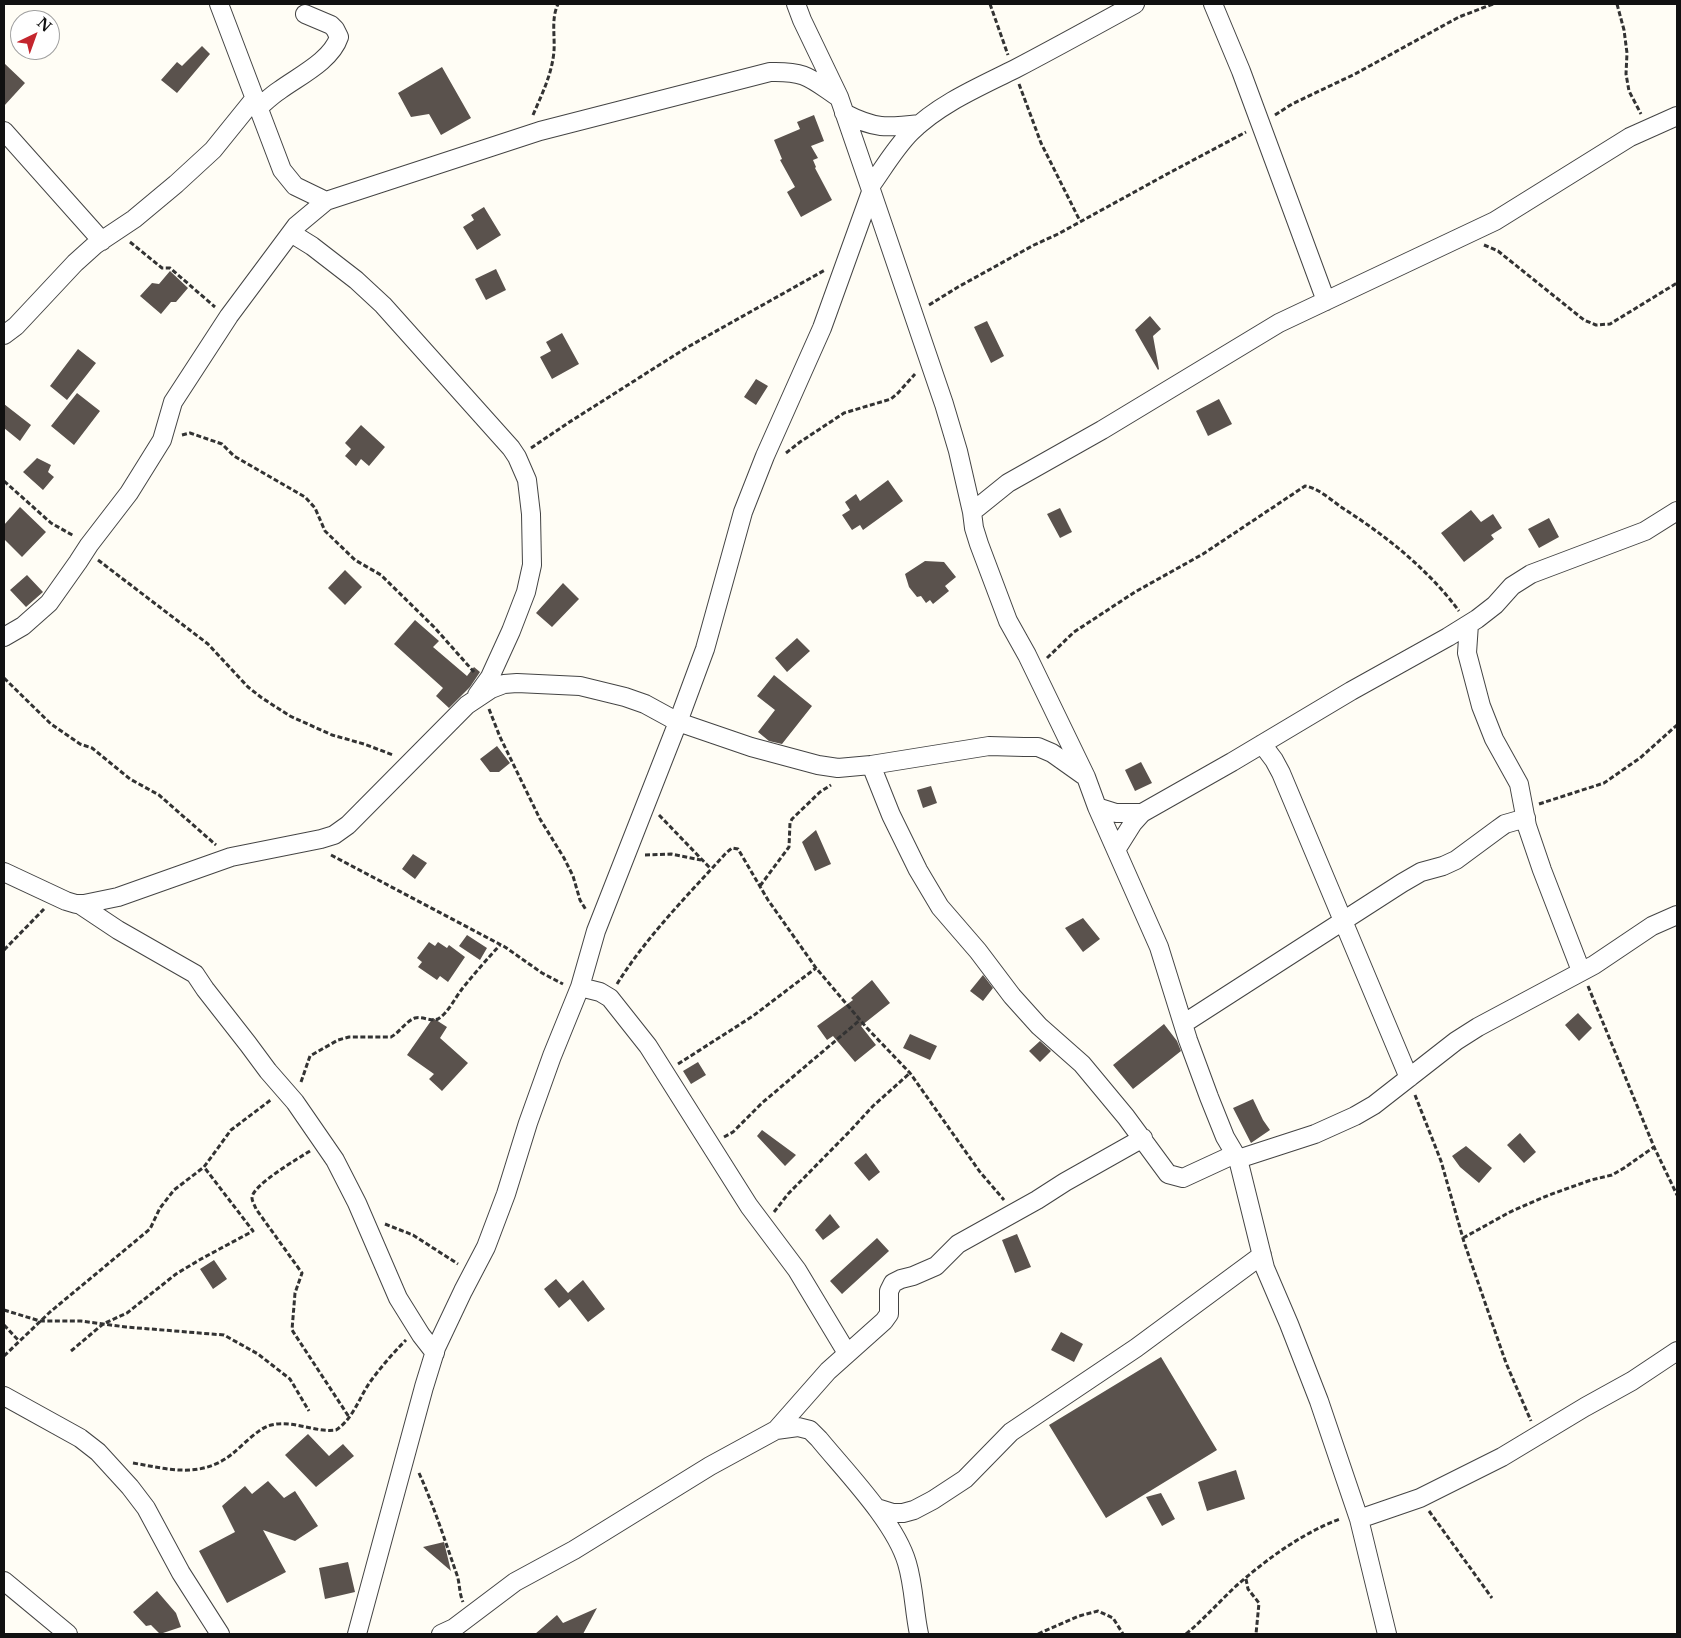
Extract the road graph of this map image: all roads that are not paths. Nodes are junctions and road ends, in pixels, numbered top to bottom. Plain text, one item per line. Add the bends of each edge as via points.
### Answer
1 (219, 4) edge
2 (796, 4) edge
3 (1135, 4) edge
4 (1213, 4) edge
5 (305, 14) dead end
6 (257, 103) junction
7 (841, 105) junction
8 (1677, 116) edge
9 (920, 124) junction
10 (4, 131) edge
11 (870, 189) junction
12 (326, 201) junction
13 (291, 233) junction
14 (102, 241) junction
15 (1326, 301) junction
16 (4, 335) edge
17 (1677, 511) edge
18 (972, 512) junction
19 (1469, 624) junction
20 (4, 638) edge
21 (481, 693) junction
22 (678, 722) junction
23 (1262, 744) junction
24 (870, 765) junction
25 (1086, 777) junction
26 (1096, 807) junction
27 (1142, 813) junction
28 (1526, 818) junction
29 (1116, 850) junction
30 (4, 872) edge
31 (79, 904) junction
32 (1677, 915) edge
33 (1342, 920) junction
34 (1581, 971) junction
35 (579, 989) junction
36 (1183, 1024) junction
37 (1408, 1078) junction
38 (1143, 1138) junction
39 (1237, 1157) junction
40 (1262, 1255) junction
41 (1677, 1351) edge
42 (435, 1353) junction
43 (847, 1353) junction
44 (4, 1396) edge
45 (776, 1430) junction
46 (876, 1508) junction
47 (1359, 1517) junction
48 (4, 1581) edge
49 (455, 1629) edge
50 (68, 1634) edge
51 (220, 1634) edge
52 (357, 1634) edge
53 (919, 1634) edge
54 (1388, 1634) edge

1 - 6 street
2 - 7 street
3 - 9 street via 956,99
4 - 15 street
5 - 6 street via 335,29 338,41 309,71
6 - 12 street via 282,170 295,186
6 - 14 street via 176,184
7 - 9 street via 868,124 884,127
7 - 11 street
7 - 12 street via 806,75 770,72 540,131
8 - 15 street via 1630,137 1495,221
9 - 11 street via 899,145
10 - 14 street
11 - 18 street via 958,451
11 - 22 street via 822,328 743,512 705,649
12 - 13 street via 303,218
13 - 20 street via 229,316 173,402 162,440 129,494 48,603
13 - 21 street via 356,280 383,305 512,448 527,480 532,565 511,631
14 - 16 street via 75,263
15 - 18 street via 1279,323 1008,483
17 - 19 street via 1645,531 1531,574 1512,586
18 - 25 street via 979,544 1008,621
19 - 23 street
19 - 28 street via 1467,653 1481,706 1494,739 1519,784
21 - 22 street via 504,684 517,683 580,686 625,697
21 - 31 street via 334,835 232,858 118,897
22 - 24 street via 818,765 838,768
22 - 35 street via 596,931
23 - 27 street
23 - 33 street via 1281,773
24 - 25 street via 988,746 1038,747
24 - 38 street via 902,838 940,907 1017,1002 1082,1064
25 - 26 street
26 - 27 street via 1116,813
26 - 29 street
27 - 29 street
28 - 33 street via 1505,824 1456,860 1421,872
28 - 34 street via 1542,870
29 - 36 street via 1159,947
30 - 31 street
31 - 42 street via 195,974 295,1102 335,1160 398,1298
32 - 34 street via 1652,926
33 - 36 street
33 - 37 street
34 - 37 street via 1478,1027
35 - 42 street via 531,1114 486,1247
35 - 43 street via 600,992 610,998 648,1046 749,1206 797,1270
36 - 39 street via 1208,1097
37 - 39 street via 1355,1116 1315,1134
38 - 39 street via 1162,1168 1175,1177 1193,1175
38 - 43 street via 958,1244 936,1266 893,1284 889,1291 890,1309 886,1318
39 - 40 street
40 - 46 street via 1136,1348 1011,1432 965,1479 933,1500 903,1513
40 - 47 street via 1319,1401
41 - 47 street via 1502,1457 1420,1498
42 - 52 street
43 - 45 street
44 - 51 street via 80,1438 106,1460 146,1508 181,1573
45 - 46 street via 798,1427 810,1430
45 - 49 street via 515,1582
46 - 53 street via 906,1561
47 - 54 street
48 - 50 street

